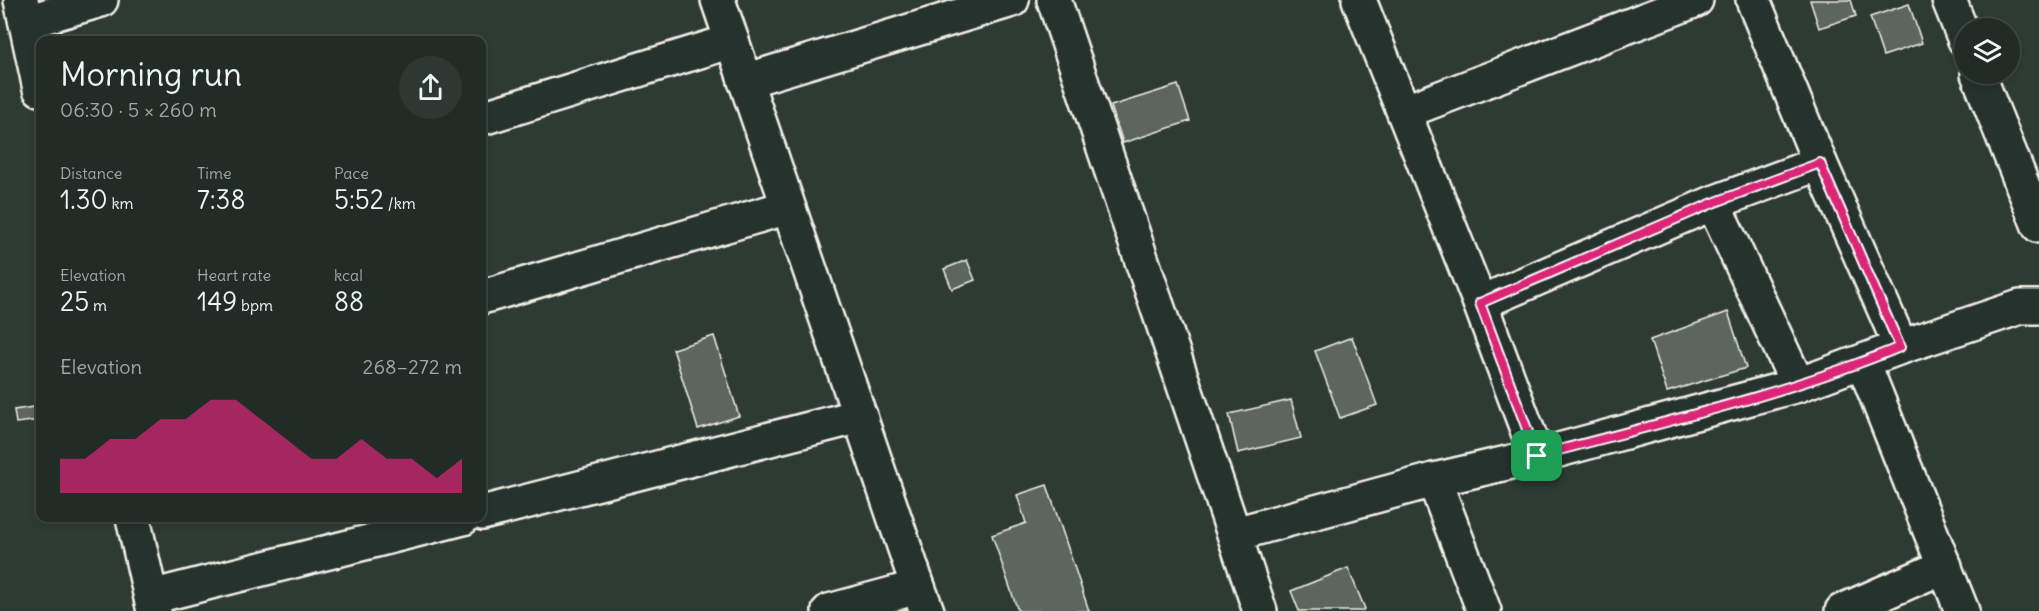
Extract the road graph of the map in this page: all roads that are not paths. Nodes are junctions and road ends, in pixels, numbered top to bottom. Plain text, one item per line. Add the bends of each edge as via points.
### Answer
1 (101, 0) edge
2 (718, 0) edge
3 (1012, 0) edge
4 (1054, 0) edge
5 (1359, 0) edge
6 (1696, 0) edge
7 (1753, 0) edge
8 (1949, 0) edge
9 (24, 11) edge
10 (1956, 18) edge
11 (732, 42) junction
12 (36, 70) edge
13 (745, 81) junction
14 (1982, 84) edge
15 (1404, 112) junction
16 (486, 117) edge
17 (1820, 163) junction
18 (1713, 203) junction
19 (788, 207) junction
20 (2039, 226) edge
21 (486, 296) edge
22 (1480, 303) junction
23 (2039, 307) edge
24 (1900, 347) junction
25 (1863, 363) junction
26 (1798, 385) junction
27 (860, 416) junction
28 (1537, 456) junction
29 (1434, 480) junction
30 (486, 512) edge
31 (134, 522) edge
32 (449, 522) edge
33 (1235, 534) junction
34 (1945, 566) junction
35 (922, 599) edge
36 (152, 604) edge
37 (829, 611) edge
38 (1260, 611) edge
39 (1484, 611) edge
40 (1842, 611) edge
41 (1962, 611) edge

1 - 9 street
2 - 11 street
3 - 13 street
4 - 33 street
5 - 15 street
6 - 15 street
7 - 17 street
8 - 10 street
9 - 12 street
11 - 13 street
11 - 16 street
13 - 19 street
14 - 20 street
15 - 22 street
17 - 18 street
17 - 24 street
18 - 22 street
18 - 26 street
19 - 21 street
19 - 27 street
22 - 28 street
23 - 24 street via 2020,307
24 - 25 street
25 - 26 street
25 - 34 street
26 - 28 street
27 - 30 street
27 - 35 street
28 - 29 street
29 - 33 street
29 - 39 street
31 - 36 street
32 - 36 street
33 - 38 street
34 - 40 street
34 - 41 street
35 - 37 street

